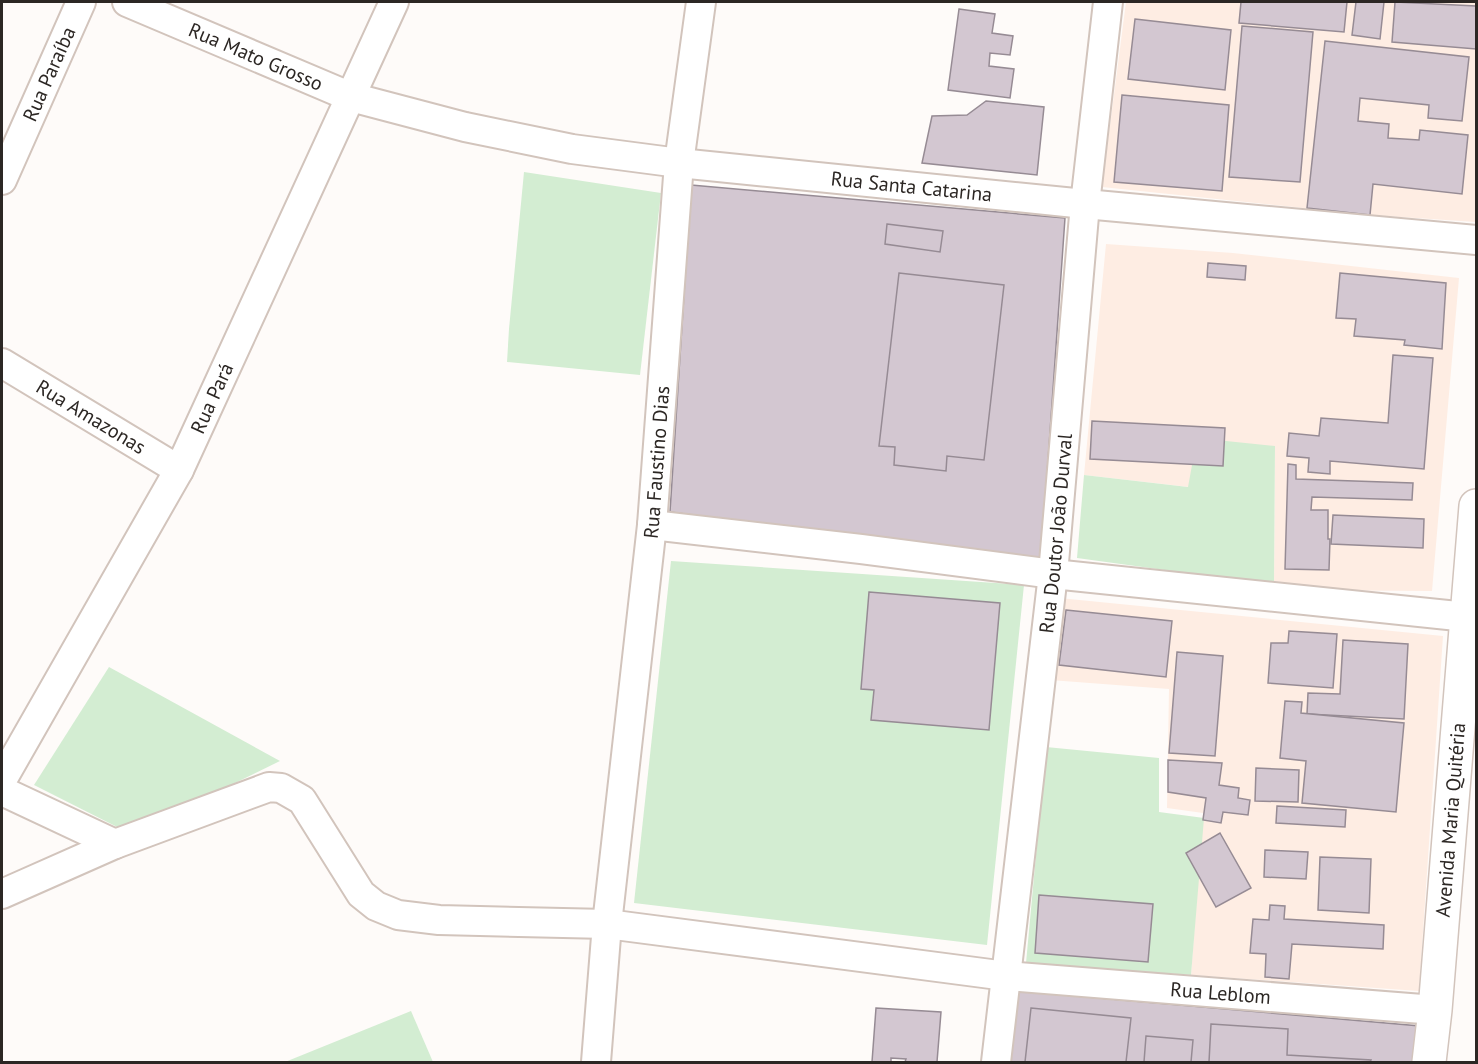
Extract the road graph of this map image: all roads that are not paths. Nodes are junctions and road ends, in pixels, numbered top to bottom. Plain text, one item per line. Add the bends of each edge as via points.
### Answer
1 (81, 2) edge
2 (127, 2) edge
3 (394, 2) edge
4 (701, 2) edge
5 (1108, 2) edge
6 (351, 97) junction
7 (679, 163) junction
8 (2, 180) edge
9 (1085, 204) junction
10 (1476, 240) edge
11 (2, 363) edge
12 (179, 470) junction
13 (1476, 522) edge
14 (652, 525) junction
15 (1053, 574) junction
16 (1467, 617) junction
17 (2, 780) edge
18 (2, 790) edge
19 (115, 844) junction
20 (2, 894) edge
21 (607, 924) junction
22 (1005, 976) junction
23 (1435, 1010) junction
24 (596, 1062) edge
25 (996, 1062) edge
26 (1429, 1062) edge

1 - 8 street, Rua Paraíba
2 - 6 street, Rua Mato Grosso
3 - 6 street, Rua Pará
4 - 7 street, Rua Faustino Dias
5 - 9 street, Rua Doutor João Durval
6 - 7 street, Rua Santa Catarina via 517,138
6 - 12 street, Rua Pará
7 - 9 street, Rua Santa Catarina
7 - 14 street, Rua Faustino Dias
9 - 10 street, Rua Santa Catarina
9 - 15 street, Rua Doutor João Durval
11 - 12 street, Rua Amazonas
12 - 17 street, Rua Pará
13 - 16 main road, Avenida Maria Quitéria
14 - 15 street
14 - 21 street, Rua Faustino Dias
15 - 16 street
15 - 22 street, Rua Doutor João Durval
16 - 23 main road, Avenida Maria Quitéria
18 - 19 street
19 - 20 street, Rua Leblom
19 - 21 street, Rua Leblom via 250,793 268,787 281,788 302,800 360,894 376,906 398,915 439,920
21 - 22 street, Rua Leblom
21 - 24 street, Rua Faustino Dias
22 - 23 street, Rua Leblom
22 - 25 street, Rua Doutor João Durval
23 - 26 main road, Avenida Maria Quitéria

